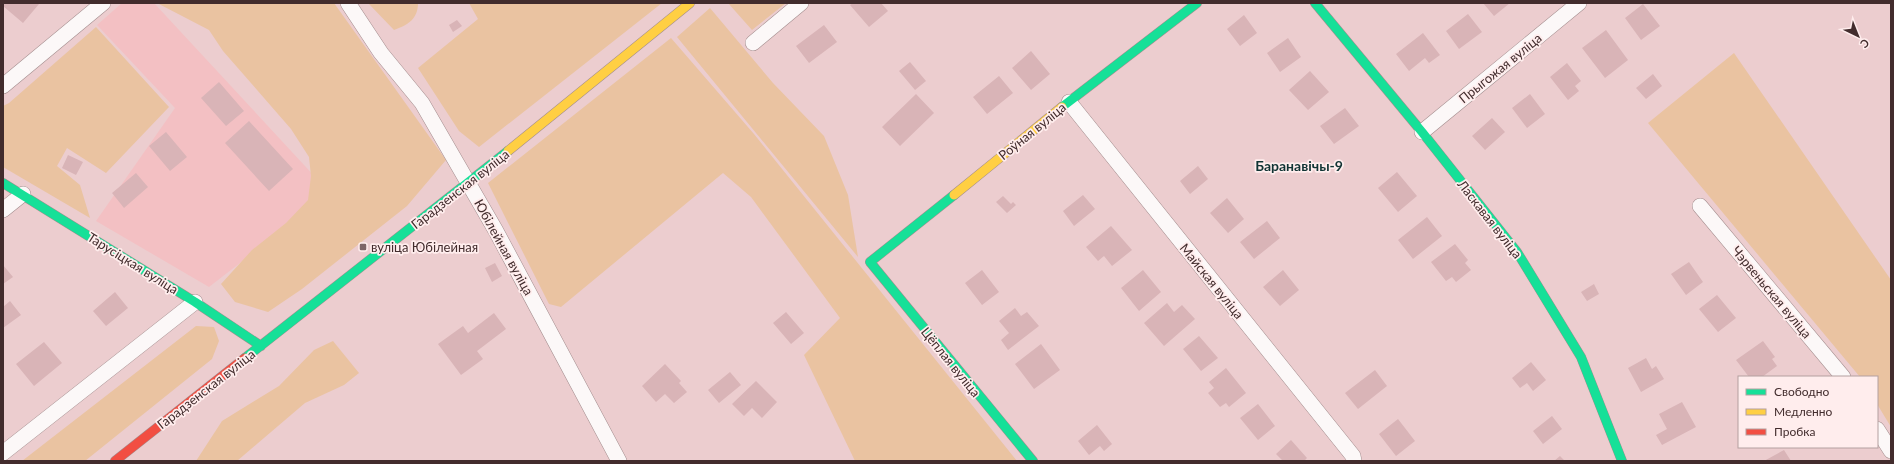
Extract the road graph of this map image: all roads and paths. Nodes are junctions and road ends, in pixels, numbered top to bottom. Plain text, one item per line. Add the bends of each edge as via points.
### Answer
1 (103, 3) edge
2 (348, 3) edge
3 (690, 3) edge
4 (801, 3) edge
5 (1197, 3) edge
6 (1315, 3) edge
7 (1579, 3) edge
8 (752, 43) dead end
9 (3, 86) edge
10 (1069, 102) junction
11 (1422, 132) junction
12 (3, 183) edge
13 (469, 183) junction
14 (22, 194) junction
15 (1700, 206) dead end
16 (3, 210) edge
17 (870, 262) joint
18 (195, 302) junction
19 (261, 346) junction
20 (1842, 376) edge
21 (1878, 431) edge
22 (1891, 452) edge
23 (3, 453) edge
24 (1891, 458) edge
25 (115, 461) edge
26 (619, 461) edge
27 (1033, 461) edge
28 (1354, 461) edge
29 (1622, 461) edge
30 (1887, 461) edge

1 - 9 street
2 - 13 street, Юбілейная вуліца via 381,53 422,103
3 - 13 street, Гарадзенская вуліца
4 - 8 street
5 - 10 street, Роўная вуліца
6 - 11 street, Ласкавая вуліца
7 - 11 street, Прыгожая вуліца
10 - 17 street, Роўная вуліца
10 - 28 street, Майская вуліца via 1348,450
11 - 29 street, Ласкавая вуліца via 1516,252 1581,357
12 - 14 street, Тарусіцкая вуліца
13 - 19 street, Гарадзенская вуліца
13 - 26 street, Юбілейная вуліца
14 - 16 street
14 - 18 street, Тарусіцкая вуліца
15 - 20 street, Чэрвеньская вуліца
17 - 27 street, Цёплая вуліца
18 - 19 street, Тарусіцкая вуліца
18 - 23 street
19 - 25 street, Гарадзенская вуліца
21 - 22 street
24 - 30 street

